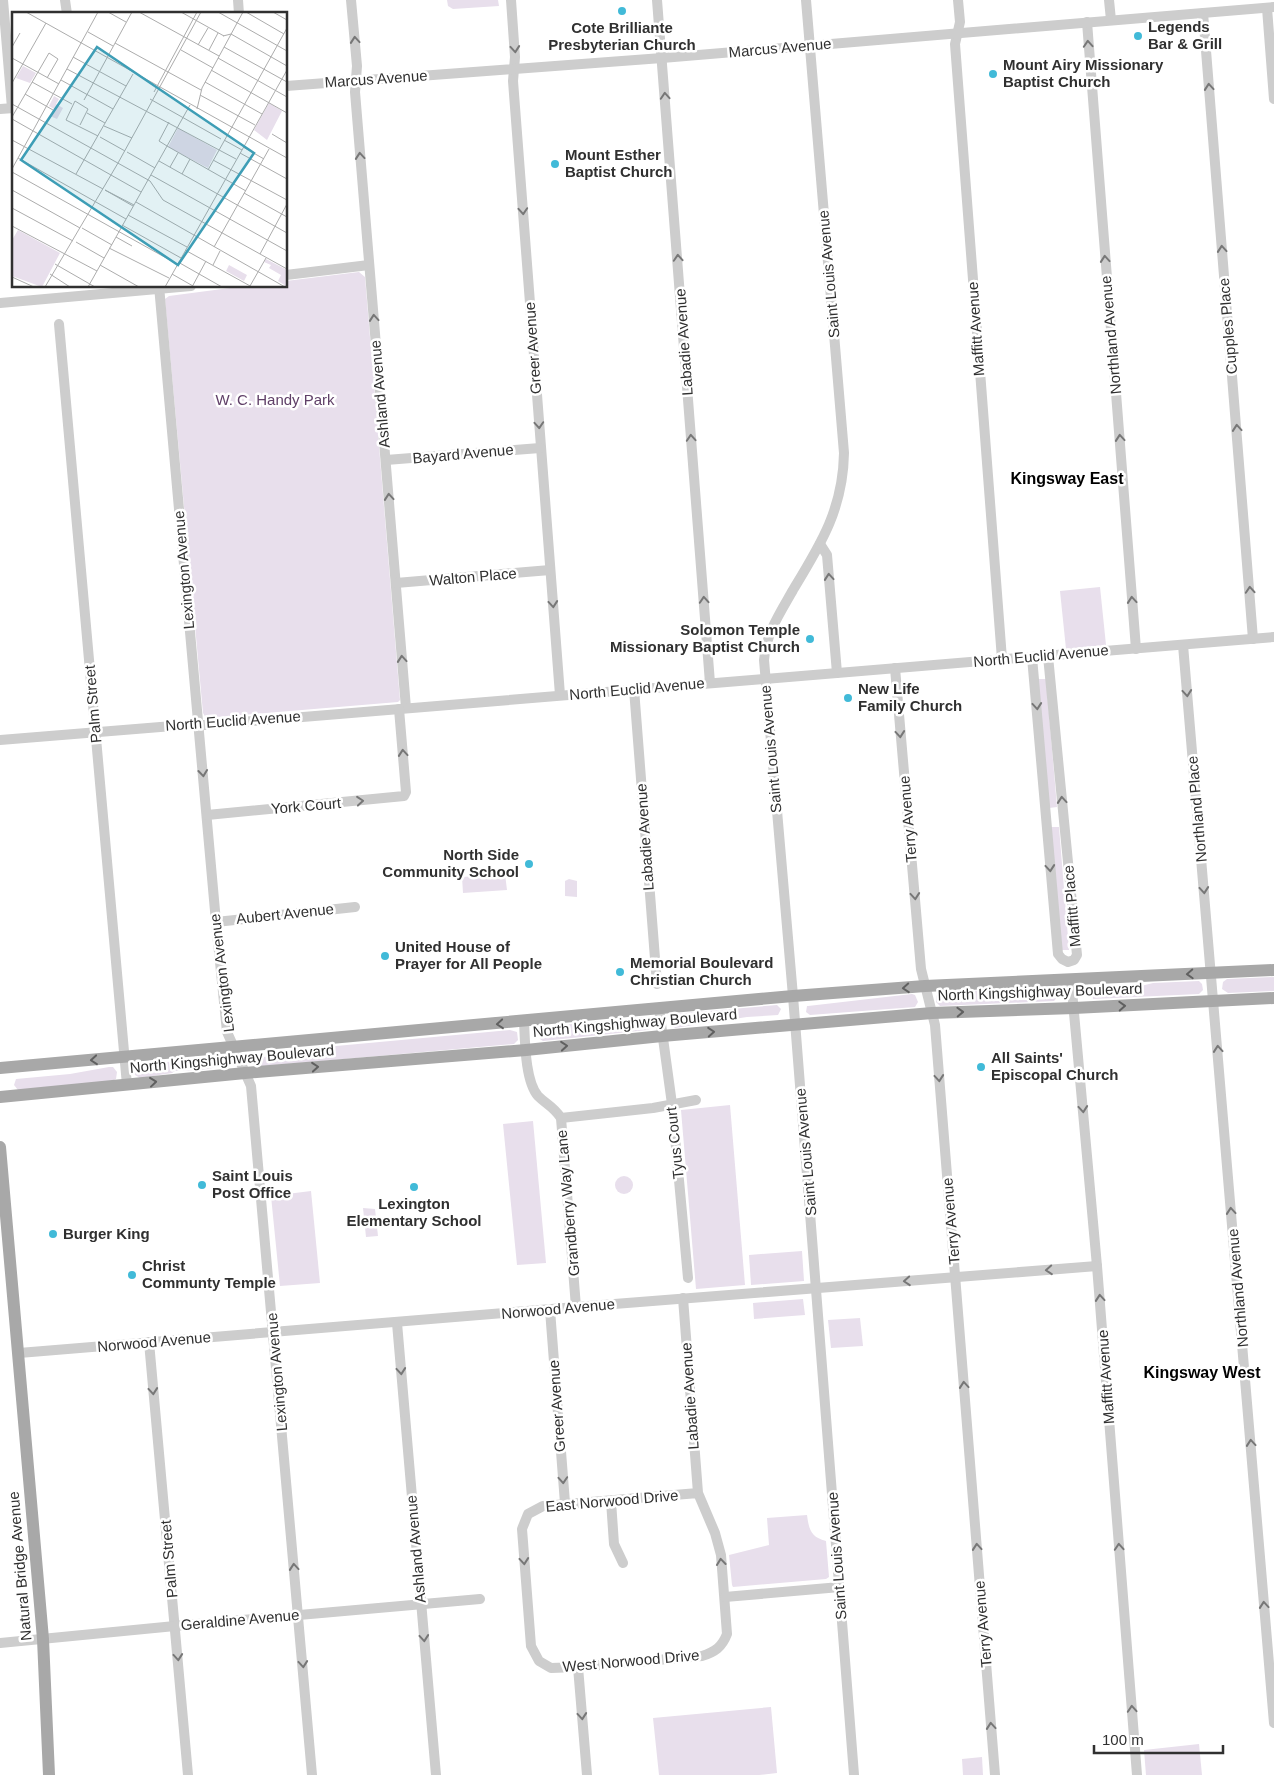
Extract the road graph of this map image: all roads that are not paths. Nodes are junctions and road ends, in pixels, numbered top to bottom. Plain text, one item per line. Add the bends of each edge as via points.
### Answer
1 (3, 0) edge
2 (352, 0) edge
3 (510, 0) edge
4 (657, 0) edge
5 (806, 0) edge
6 (958, 0) edge
7 (1109, 0) edge
8 (1246, 5) edge
9 (1271, 8) edge
10 (1203, 13) junction
11 (1111, 20) junction
12 (1087, 22) junction
13 (958, 34) junction
14 (809, 46) junction
15 (662, 58) junction
16 (514, 69) junction
17 (356, 80) junction
18 (288, 86) edge
19 (12, 97) edge
20 (1274, 99) edge
21 (369, 265) junction
22 (288, 275) edge
23 (55, 288) edge
24 (159, 288) edge
25 (56, 297) junction
26 (0, 303) edge
27 (59, 324) dead end
28 (540, 448) junction
29 (386, 460) junction
30 (820, 544) junction
31 (550, 570) junction
32 (396, 583) junction
33 (1274, 637) edge
34 (1254, 639) junction
35 (1183, 645) junction
36 (1136, 648) junction
37 (1048, 656) junction
38 (1032, 657) junction
39 (1002, 659) junction
40 (895, 668) junction
41 (837, 673) junction
42 (765, 679) junction
43 (710, 683) junction
44 (634, 689) junction
45 (560, 695) junction
46 (403, 708) junction
47 (198, 725) junction
48 (95, 732) junction
49 (0, 740) edge
50 (404, 796) joint
51 (207, 815) junction
52 (355, 907) dead end
53 (216, 922) junction
54 (1274, 970) edge
55 (1211, 973) junction
56 (1071, 980) junction
57 (657, 984) dead end
58 (925, 986) junction
59 (793, 996) junction
60 (1274, 998) edge
61 (1214, 1002) junction
62 (1074, 1008) junction
63 (659, 1009) junction
64 (932, 1013) junction
65 (524, 1022) junction
66 (795, 1025) junction
67 (662, 1036) junction
68 (233, 1047) junction
69 (526, 1050) junction
70 (124, 1058) junction
71 (0, 1068) edge
72 (245, 1073) junction
73 (127, 1085) junction
74 (0, 1097) edge
75 (696, 1100) dead end
76 (672, 1104) junction
77 (561, 1118) junction
78 (0, 1146) edge
79 (1097, 1266) junction
80 (955, 1277) junction
81 (688, 1278) dead end
82 (817, 1288) junction
83 (683, 1298) junction
84 (576, 1307) junction
85 (550, 1310) junction
86 (397, 1323) junction
87 (273, 1332) junction
88 (149, 1342) junction
89 (19, 1354) junction
90 (698, 1493) junction
91 (611, 1501) junction
92 (565, 1503) junction
93 (623, 1563) dead end
94 (840, 1587) junction
95 (724, 1597) junction
96 (480, 1599) dead end
97 (421, 1604) junction
98 (299, 1615) junction
99 (175, 1626) junction
100 (43, 1639) junction
101 (0, 1643) edge
102 (722, 1645) joint
103 (539, 1661) joint
104 (578, 1667) junction
105 (1274, 1723) edge
106 (48, 1775) edge
107 (188, 1775) edge
108 (312, 1775) edge
109 (436, 1775) edge
110 (588, 1775) edge
111 (854, 1775) edge
112 (995, 1775) edge
113 (1137, 1775) edge

1 - 19 street
17 -> 2 street, Ashland Avenue
3 -> 16 street, Greer Avenue
4 - 15 street, Labadie Avenue
5 - 14 street, Saint Louis Avenue
6 - 13 street, Maffitt Avenue
7 - 11 street
8 - 9 street, Marcus Avenue
8 - 10 street, Marcus Avenue
9 - 20 street
10 - 11 street, Marcus Avenue
34 -> 10 street, Cupples Place
11 - 12 street, Marcus Avenue
12 - 13 street, Marcus Avenue
36 -> 12 street, Northland Avenue
13 - 14 street, Marcus Avenue
13 - 39 street, Maffitt Avenue via 954,44
14 - 15 street, Marcus Avenue
14 - 30 street, Saint Louis Avenue via 844,453 844,473 838,500
15 - 16 street, Marcus Avenue
43 -> 15 street, Labadie Avenue
16 - 17 street, Marcus Avenue
16 -> 28 street, Greer Avenue
17 - 18 street, Marcus Avenue
21 -> 17 street, Ashland Avenue
21 - 22 street
29 -> 21 street, Ashland Avenue
23 - 25 street
24 - 25 street
24 - 47 street, Lexington Avenue
25 - 26 street
27 - 48 street, Palm Street
28 - 29 street, Bayard Avenue
28 - 31 street, Greer Avenue
32 -> 29 street, Ashland Avenue
41 -> 30 street via 827,555
30 - 42 street, Saint Louis Avenue via 770,631 764,654
31 - 32 street, Walton Place
31 -> 45 street, Greer Avenue
46 -> 32 street, Ashland Avenue
33 - 34 street, North Euclid Avenue
34 - 35 street, North Euclid Avenue
35 - 36 street, North Euclid Avenue
35 -> 55 street, Northland Place
36 - 37 street, North Euclid Avenue
37 - 38 street, North Euclid Avenue
38 -> 37 street, Maffitt Place via 1058,954 1068,962 1077,955
38 - 39 street, North Euclid Avenue
39 - 40 street, North Euclid Avenue
40 - 41 street, North Euclid Avenue
40 -> 58 street, Terry Avenue
41 - 42 street, North Euclid Avenue
42 - 43 street, North Euclid Avenue
42 - 59 street, Saint Louis Avenue
43 - 44 street, North Euclid Avenue
44 - 45 street, North Euclid Avenue
44 - 57 street, Labadie Avenue
45 - 46 street, North Euclid Avenue
46 - 47 street, North Euclid Avenue
50 -> 46 street, Ashland Avenue
47 - 48 street, North Euclid Avenue
47 -> 51 street, Lexington Avenue
48 - 49 street, North Euclid Avenue
48 - 70 street, Palm Street
51 -> 50 street, York Court
51 - 53 street, Lexington Avenue
52 - 53 street, Aubert Avenue
53 - 68 street, Lexington Avenue via 227,1032
54 - 55 main road, North Kingshighway Boulevard
55 -> 56 main road, North Kingshighway Boulevard
55 - 61 street, Northland Avenue
56 - 58 main road, North Kingshighway Boulevard
56 - 62 street, Maffitt Avenue
58 -> 59 main road, North Kingshighway Boulevard
58 - 64 street, Terry Avenue
59 - 63 main road, North Kingshighway Boulevard
59 - 66 street, Saint Louis Avenue
60 - 61 main road, North Kingshighway Boulevard
62 -> 61 main road, North Kingshighway Boulevard
105 -> 61 street, Northland Avenue
64 -> 62 main road, North Kingshighway Boulevard
62 -> 79 street, Maffitt Avenue
63 - 65 main road, North Kingshighway Boulevard
63 - 67 street, Tyus Court
64 - 66 main road, North Kingshighway Boulevard
64 -> 80 street, Terry Avenue
65 -> 68 main road, North Kingshighway Boulevard
65 - 69 street, Grandberry Way Lane
67 -> 66 main road, North Kingshighway Boulevard
66 - 82 street, Saint Louis Avenue
69 -> 67 main road, North Kingshighway Boulevard
67 - 76 street, Tyus Court
68 - 70 main road, North Kingshighway Boulevard
68 - 72 street, Lexington Avenue
72 -> 69 main road, North Kingshighway Boulevard
69 - 77 street, Grandberry Way Lane via 531,1083
70 -> 71 main road, North Kingshighway Boulevard
70 - 73 street, Palm Street
73 -> 72 main road, North Kingshighway Boulevard
72 - 87 street, Lexington Avenue via 251,1086
73 - 74 main road, North Kingshighway Boulevard
75 - 76 street
76 - 77 street
76 - 81 street, Tyus Court
77 - 84 street, Grandberry Way Lane
78 - 89 main road, Natural Bridge Avenue
79 -> 80 street, Norwood Avenue
113 -> 79 street, Maffitt Avenue
80 -> 82 street, Norwood Avenue
112 -> 80 street, Terry Avenue
82 - 83 street, Norwood Avenue
82 - 94 street, Saint Louis Avenue
83 - 84 street, Norwood Avenue
83 - 90 street, Labadie Avenue
84 - 85 street, Norwood Avenue
85 - 86 street, Norwood Avenue
85 -> 92 street, Greer Avenue
86 - 87 street, Norwood Avenue
86 -> 97 street, Ashland Avenue
87 - 88 street, Norwood Avenue
98 -> 87 street, Lexington Avenue
88 - 89 street, Norwood Avenue
88 -> 99 street, Palm Street
89 - 100 main road, Natural Bridge Avenue
90 - 91 street, East Norwood Drive
95 -> 90 street, Labadie Avenue via 719,1548
91 - 92 street, East Norwood Drive
91 - 93 street via 614,1544
92 -> 103 street, East Norwood Drive via 543,1506 528,1514 522,1529 531,1646
94 - 95 street
94 - 111 street, Saint Louis Avenue
95 - 102 street, Labadie Avenue via 727,1634
96 - 97 street, Geraldine Avenue
97 - 98 street, Geraldine Avenue
97 -> 109 street, Ashland Avenue
98 - 99 street, Geraldine Avenue
98 -> 108 street, Lexington Avenue
99 - 100 street, Geraldine Avenue
99 -> 107 street, Palm Street
100 - 101 street, Geraldine Avenue
100 - 106 main road, Natural Bridge Avenue
102 - 104 street, West Norwood Drive via 702,1656
103 - 104 street, West Norwood Drive via 551,1668
104 -> 110 street

